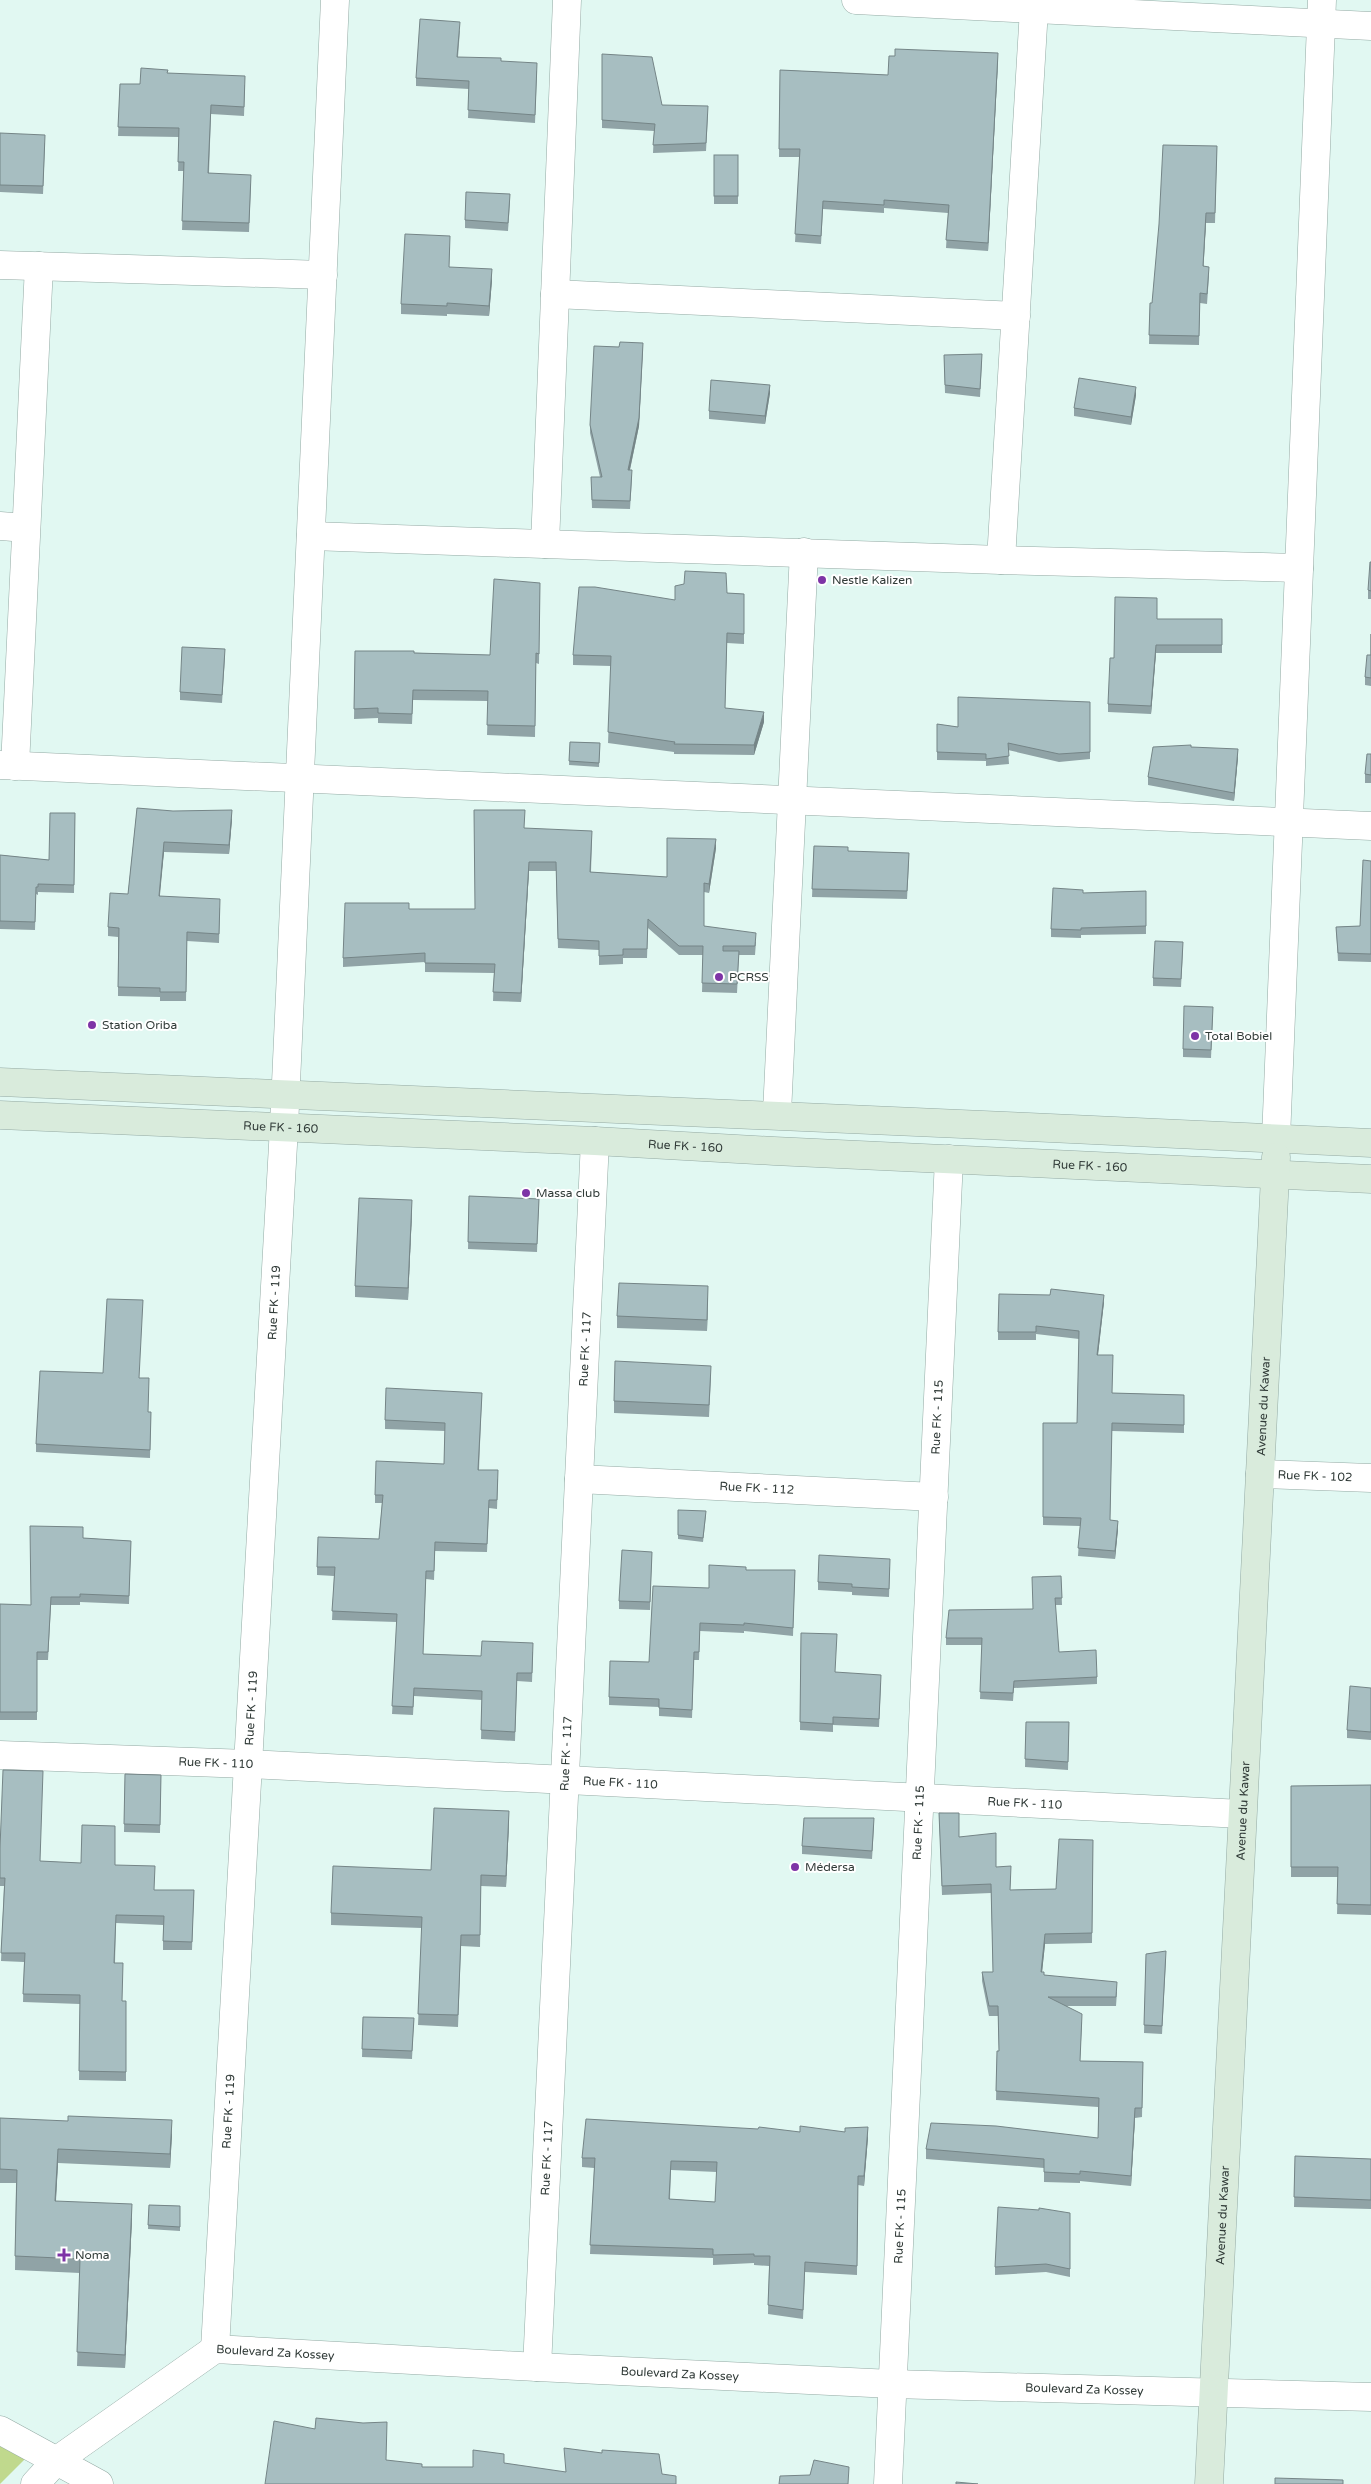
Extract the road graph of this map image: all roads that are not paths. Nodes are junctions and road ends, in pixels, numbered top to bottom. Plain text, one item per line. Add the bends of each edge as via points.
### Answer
1 (335, 0) edge
2 (567, 0) edge
3 (856, 0) edge
4 (1070, 5) edge
5 (1034, 9) junction
6 (1322, 12) edge
7 (1371, 26) edge
8 (0, 264) edge
9 (39, 266) junction
10 (323, 276) junction
11 (555, 294) junction
12 (1016, 316) junction
13 (13, 527) edge
14 (311, 536) junction
15 (545, 544) junction
16 (804, 552) junction
17 (1001, 560) junction
18 (1299, 568) junction
19 (8, 766) edge
20 (300, 779) junction
21 (792, 801) junction
22 (1289, 823) junction
23 (1371, 826) edge
24 (0, 1082) edge
25 (286, 1092) junction
26 (776, 1113) junction
27 (0, 1115) edge
28 (284, 1127) junction
29 (1276, 1138) junction
30 (595, 1141) junction
31 (1371, 1143) edge
32 (949, 1159) junction
33 (1275, 1175) junction
34 (1371, 1179) edge
35 (1260, 1474) junction
36 (1371, 1478) edge
37 (579, 1479) junction
38 (934, 1497) junction
39 (0, 1755) edge
40 (248, 1764) junction
41 (565, 1780) junction
42 (919, 1798) junction
43 (1242, 1814) junction
44 (215, 2349) junction
45 (537, 2367) junction
46 (892, 2384) junction
47 (1214, 2393) junction
48 (1371, 2397) edge
49 (0, 2430) edge
50 (56, 2461) junction
51 (35, 2484) edge
52 (98, 2484) edge
53 (888, 2484) edge
54 (1209, 2484) edge

1 - 10 street, Rue FK - 119
2 - 11 street
3 - 5 street
4 - 5 street
4 - 6 street
5 - 12 street
6 - 7 street
6 - 18 street
8 - 9 street
9 - 10 street
9 - 13 street
10 - 14 street, Rue FK - 119
11 - 12 street
11 - 15 street
12 - 17 street
13 - 19 street
14 - 15 street
14 - 20 street, Rue FK - 119
15 - 16 street
16 - 17 street
16 - 21 street
17 - 18 street
18 - 22 street
19 - 20 street
20 - 21 street
20 - 25 street, Rue FK - 119
21 - 22 street
21 - 26 street
22 - 23 street
22 - 29 street
24 - 25 main road
25 - 26 main road via 599,1108
25 - 28 street, Rue FK - 119
26 - 29 main road
27 - 28 main road, Rue FK - 160
28 - 30 main road, Rue FK - 160
28 - 40 street, Rue FK - 119
29 - 31 main road
29 - 33 main road, Avenue du Kawar
30 - 32 main road, Rue FK - 160
30 - 37 street, Rue FK - 117
32 - 33 main road, Rue FK - 160
32 - 38 street, Rue FK - 115
33 - 34 main road, Rue FK - 160
33 - 35 main road, Avenue du Kawar
35 - 36 street, Rue FK - 102
35 - 43 main road, Avenue du Kawar
37 - 38 street, Rue FK - 112
37 - 41 street, Rue FK - 117
38 - 42 street, Rue FK - 115
39 - 40 street, Rue FK - 110
40 - 41 street, Rue FK - 110
40 - 44 street, Rue FK - 119
41 - 42 street, Rue FK - 110
41 - 45 street, Rue FK - 117
42 - 43 street, Rue FK - 110
42 - 46 street, Rue FK - 115
43 - 47 main road, Avenue du Kawar
44 - 45 street, Boulevard Za Kossey
44 - 50 street, Boulevard Za Kossey
45 - 46 street, Boulevard Za Kossey
46 - 47 street, Boulevard Za Kossey
46 - 53 street, Rue FK - 115
47 - 48 street, Boulevard Za Kossey
47 - 54 main road, Avenue du Kawar
49 - 50 street
50 - 51 street, Boulevard Za Kossey
50 - 52 street

